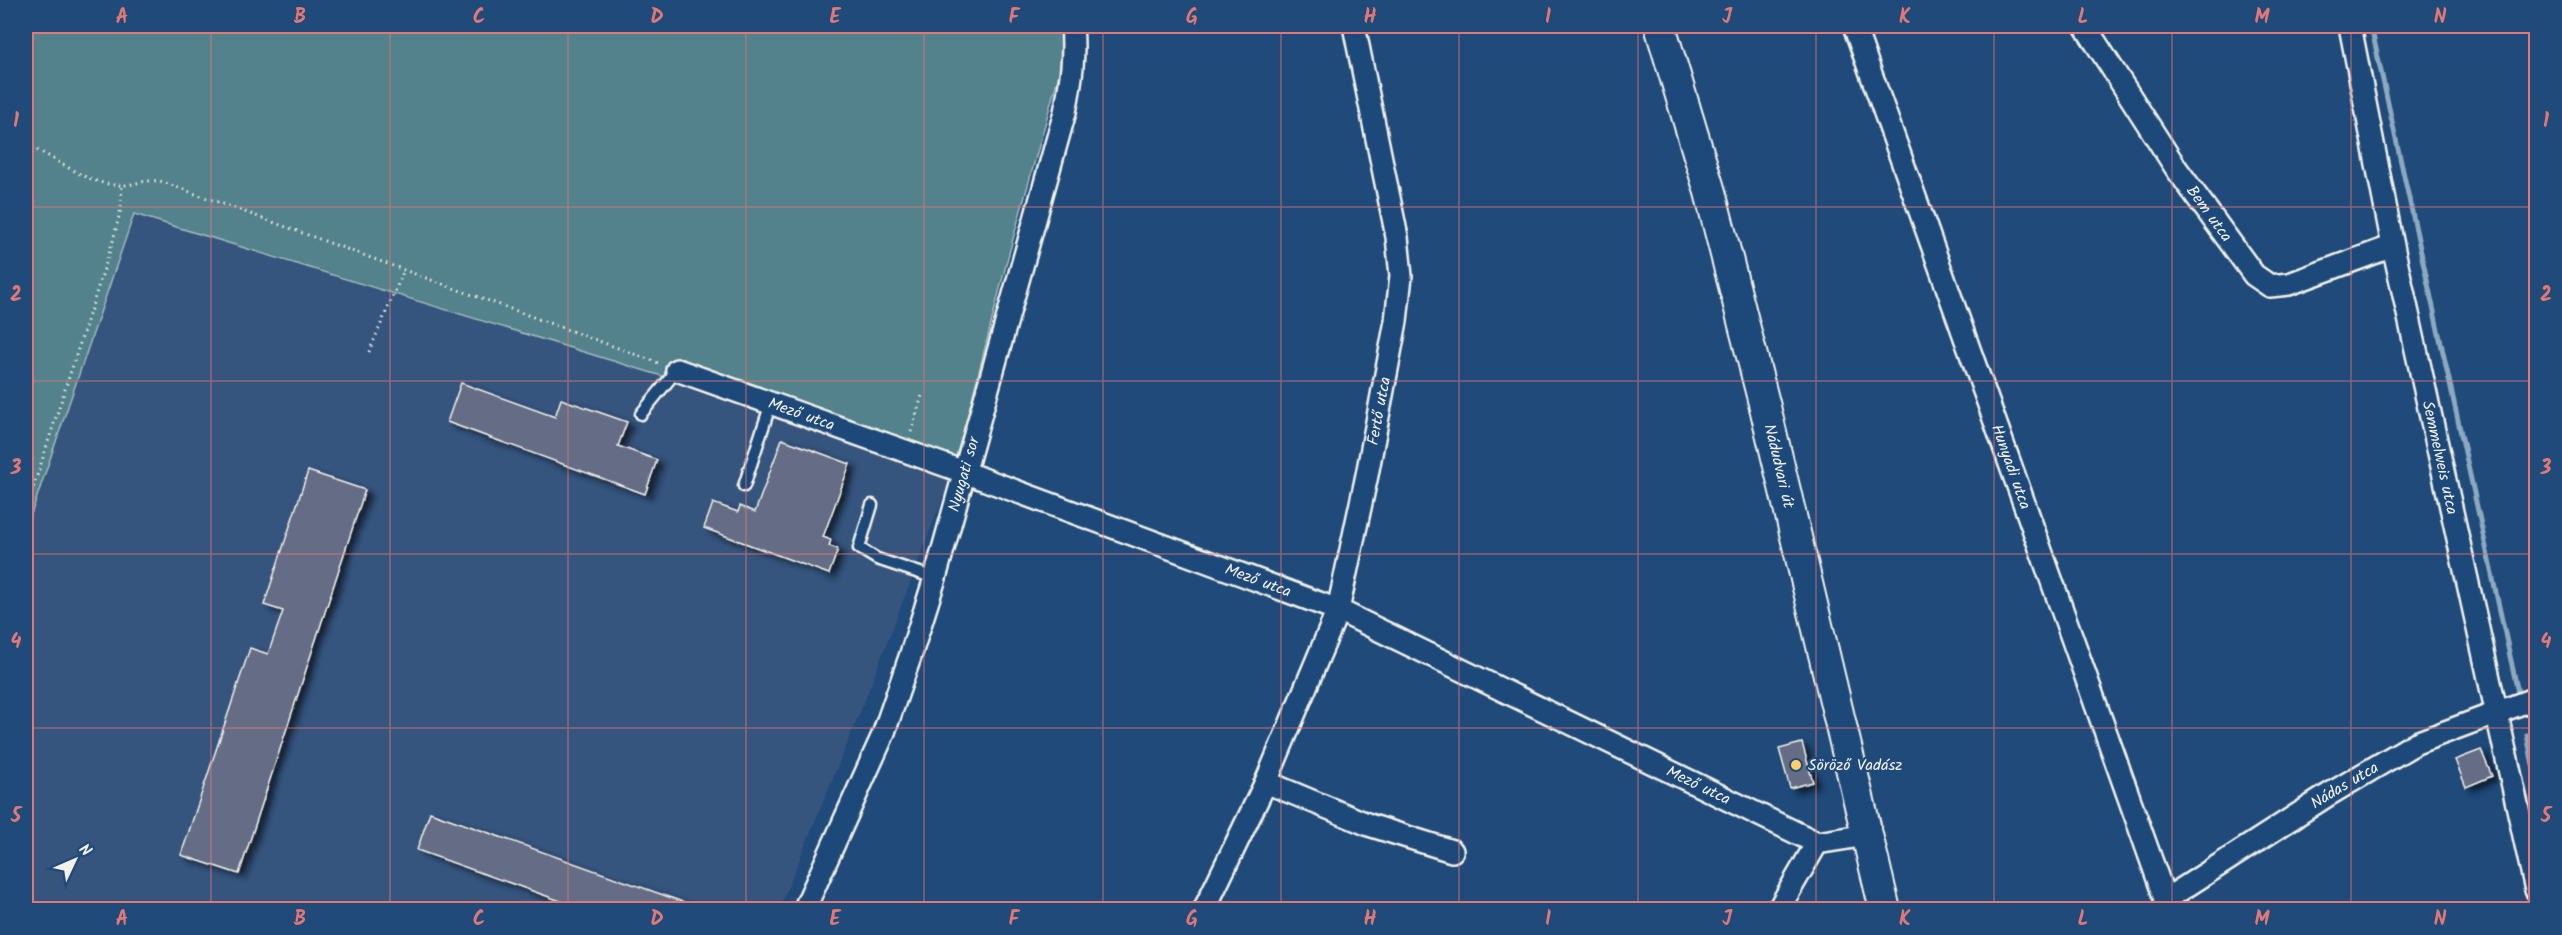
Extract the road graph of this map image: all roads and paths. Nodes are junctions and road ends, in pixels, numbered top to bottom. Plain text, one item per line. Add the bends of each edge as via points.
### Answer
1 (1072, 26) edge
2 (1354, 26) edge
3 (1660, 26) edge
4 (1854, 26) edge
5 (2085, 26) edge
6 (2350, 26) edge
7 (26, 145) edge
8 (122, 185) junction
9 (2393, 246) junction
10 (404, 270) junction
11 (369, 352) dead end
12 (677, 370) junction
13 (923, 392) dead end
14 (771, 404) junction
15 (641, 414) dead end
16 (906, 451) junction
17 (964, 472) junction
18 (744, 486) dead end
19 (872, 505) dead end
20 (26, 510) edge
21 (935, 578) junction
22 (1338, 610) junction
23 (2536, 698) edge
24 (2497, 711) junction
25 (1266, 782) junction
26 (1867, 835) junction
27 (1817, 843) junction
28 (1452, 851) dead end
29 (2536, 890) edge
30 (2167, 905) edge
31 (804, 909) edge
32 (1204, 909) edge
33 (1778, 909) edge
34 (1885, 909) edge

1 - 17 street, Nyugati sor via 1074,47 1065,112
2 - 22 street, Fertő utca via 1397,237 1401,276 1396,321
3 - 26 main road, Nádudvari út via 1722,237
4 - 30 street, Hunyadi utca
5 - 9 street, Bem utca via 2176,168 2254,275 2270,286 2289,285
6 - 9 street, Semmelweis utca
7 - 8 path via 77,174
8 - 10 path via 145,179 160,181
8 - 20 path via 113,241
9 - 24 street, Semmelweis utca
10 - 11 path
10 - 12 path
12 - 14 street, Mező utca
12 - 15 lane
13 - 16 path
14 - 16 street, Mező utca
14 - 18 lane
16 - 17 street, Mező utca
17 - 21 street, Nyugati sor
17 - 22 street, Mező utca
19 - 21 lane via 859,548 878,559
21 - 31 street, Nyugati sor via 883,735
22 - 25 street, Fertő utca
22 - 27 street, Mező utca
23 - 24 street, Nádas utca
24 - 29 street, Semmelweis utca
24 - 30 street, Nádas utca via 2416,743 2328,795
25 - 28 street via 1369,825
25 - 32 street, Fertő utca
26 - 27 street
26 - 34 main road, Nádudvari út
27 - 33 street

